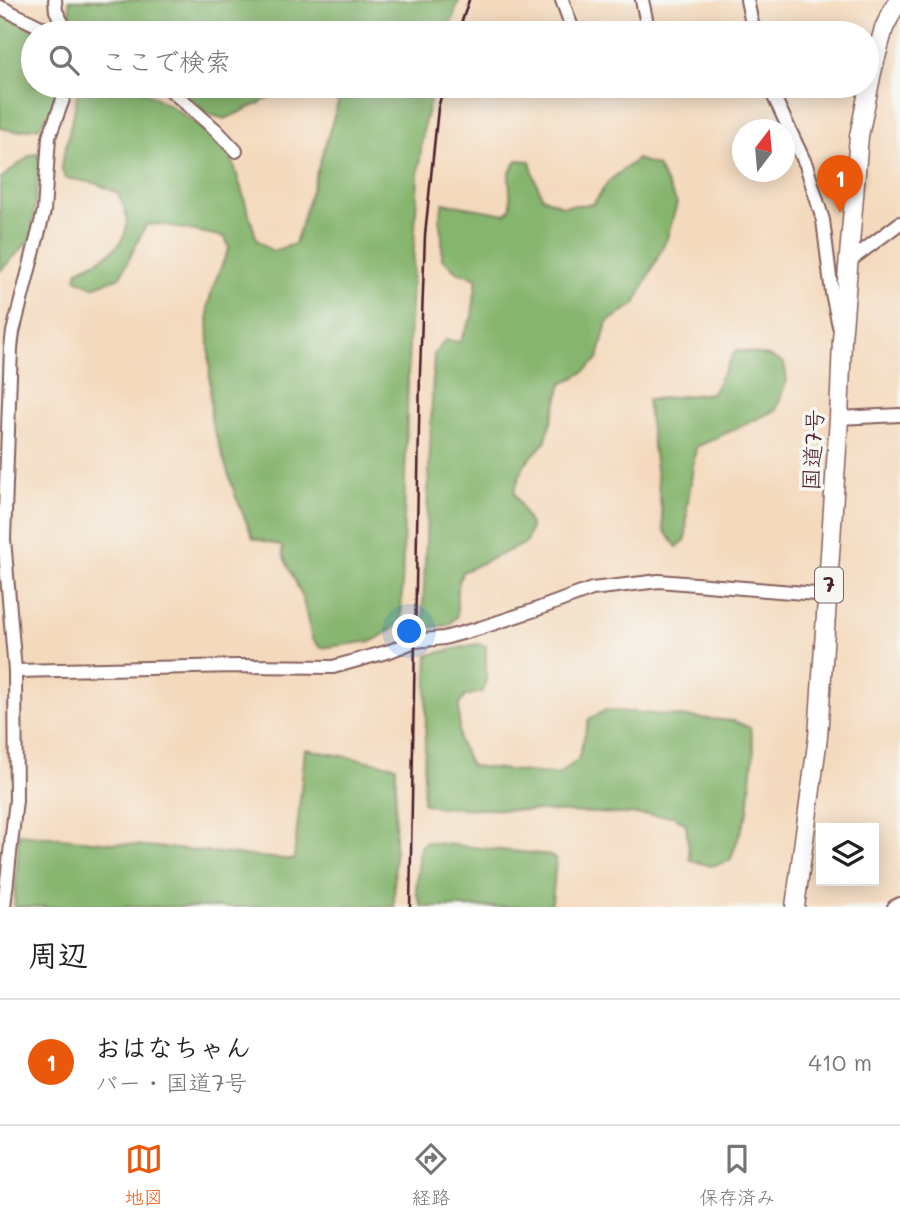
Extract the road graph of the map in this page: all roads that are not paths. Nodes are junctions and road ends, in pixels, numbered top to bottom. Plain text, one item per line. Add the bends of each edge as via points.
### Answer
1 (55, 0) edge
2 (562, 0) edge
3 (642, 0) edge
4 (747, 0) edge
5 (898, 0) edge
6 (0, 7) edge
7 (29, 21) edge
8 (61, 21) edge
9 (570, 21) edge
10 (646, 21) edge
11 (750, 21) edge
12 (879, 46) edge
13 (64, 98) edge
14 (180, 98) edge
15 (775, 98) edge
16 (866, 98) edge
17 (236, 151) dead end
18 (900, 223) edge
19 (848, 262) junction
20 (842, 340) junction
21 (900, 415) edge
22 (839, 418) junction
23 (828, 595) junction
24 (15, 670) junction
25 (900, 904) edge
26 (4, 907) edge
27 (795, 907) edge
28 (894, 907) edge

1 - 8 street
2 - 9 street
3 - 10 street
4 - 11 street
5 - 12 highway, 国道7号 / 7
6 - 7 street
13 - 24 street via 49,137 44,211 11,348 4,539
14 - 17 street
15 - 20 street via 806,165 823,220
16 - 19 highway, 国道7号 / 7
18 - 19 street
19 - 20 highway, 国道7号 / 7
20 - 22 highway, 国道7号 / 7
21 - 22 street
22 - 23 highway, 国道7号 / 7
23 - 24 street via 659,581 592,589 480,628 415,641 333,667
23 - 27 highway, 国道7号 / 7 via 818,737
24 - 26 street via 16,800
25 - 28 street

